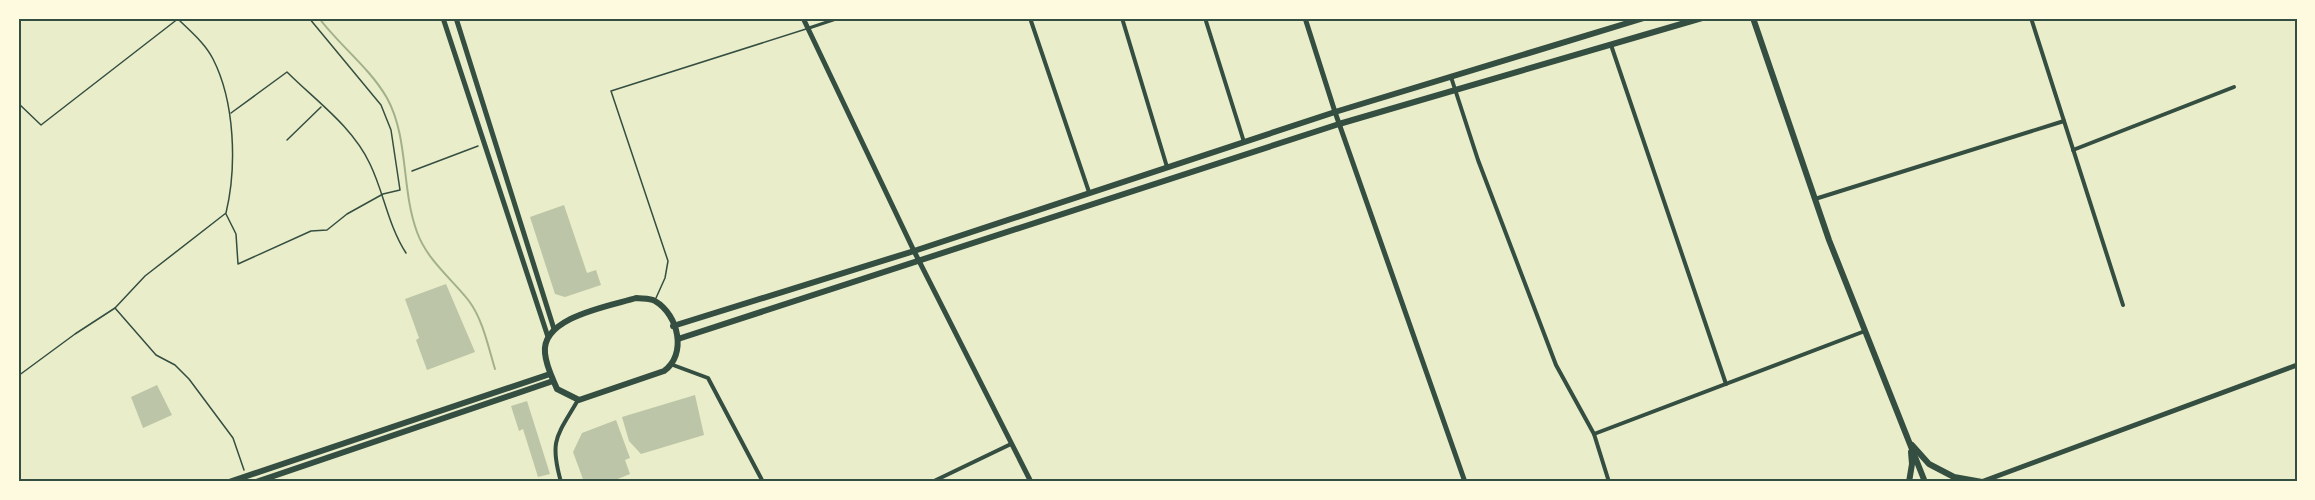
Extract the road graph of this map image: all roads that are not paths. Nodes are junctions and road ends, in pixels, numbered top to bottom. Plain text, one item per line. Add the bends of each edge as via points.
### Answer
1 (443, 18) edge
2 (456, 18) edge
3 (802, 18) edge
4 (839, 18) edge
5 (1030, 18) edge
6 (1122, 18) edge
7 (1205, 18) edge
8 (1305, 18) edge
9 (1644, 18) edge
10 (1702, 18) edge
11 (1752, 18) edge
12 (2031, 18) edge
13 (807, 29) junction
14 (1611, 45) junction
15 (1451, 76) junction
16 (2234, 87) dead end
17 (1455, 90) junction
18 (1335, 112) junction
19 (2064, 121) junction
20 (1339, 124) junction
21 (1244, 142) junction
22 (2073, 150) junction
23 (1167, 167) junction
24 (1089, 192) junction
25 (1815, 199) junction
26 (914, 251) junction
27 (919, 260) junction
28 (654, 300) junction
29 (2123, 305) dead end
30 (673, 326) junction
31 (554, 329) junction
32 (1865, 331) junction
33 (548, 337) junction
34 (678, 339) junction
35 (673, 365) junction
36 (2297, 365) edge
37 (550, 374) junction
38 (553, 381) junction
39 (1726, 384) junction
40 (579, 400) junction
41 (1594, 434) junction
42 (1909, 442) junction
43 (1011, 444) junction
44 (229, 482) edge
45 (256, 482) edge
46 (561, 482) edge
47 (763, 482) edge
48 (932, 482) edge
49 (1031, 482) edge
50 (1465, 482) edge
51 (1609, 482) edge
52 (1909, 482) edge
53 (1925, 482) edge
54 (1982, 482) edge

1 - 33 main road
2 - 31 main road
3 - 13 main road
4 - 13 street
5 - 24 street
6 - 23 street
7 - 21 street
8 - 18 main road
9 - 15 main road
10 - 14 main road
11 - 25 main road
12 - 19 street
13 - 26 main road
13 - 28 lane via 610,91 668,261
14 - 17 main road
14 - 39 street
15 - 17 street
15 - 18 main road
16 - 22 street
17 - 20 main road
17 - 41 street via 1556,365
18 - 20 main road
18 - 21 main road
19 - 22 street
19 - 25 street
20 - 27 main road
20 - 50 main road
21 - 23 main road
22 - 29 street
23 - 24 main road
24 - 26 main road
25 - 32 main road
26 - 27 main road
26 - 30 main road
27 - 34 main road
27 - 43 main road
28 - 30 main road via 667,312
28 - 31 main road via 636,298 559,323
30 - 34 main road
31 - 33 main road
32 - 39 street
32 - 42 main road
33 - 37 main road via 545,352
34 - 35 main road
35 - 40 main road
35 - 47 street via 708,378
36 - 54 main road
37 - 38 main road
37 - 44 main road
38 - 40 main road via 556,389
38 - 45 main road
39 - 41 street
40 - 46 street via 554,442
41 - 51 street
42 - 52 main road
42 - 53 main road
42 - 54 main road via 1929,464 1954,477
43 - 48 street
43 - 49 main road

